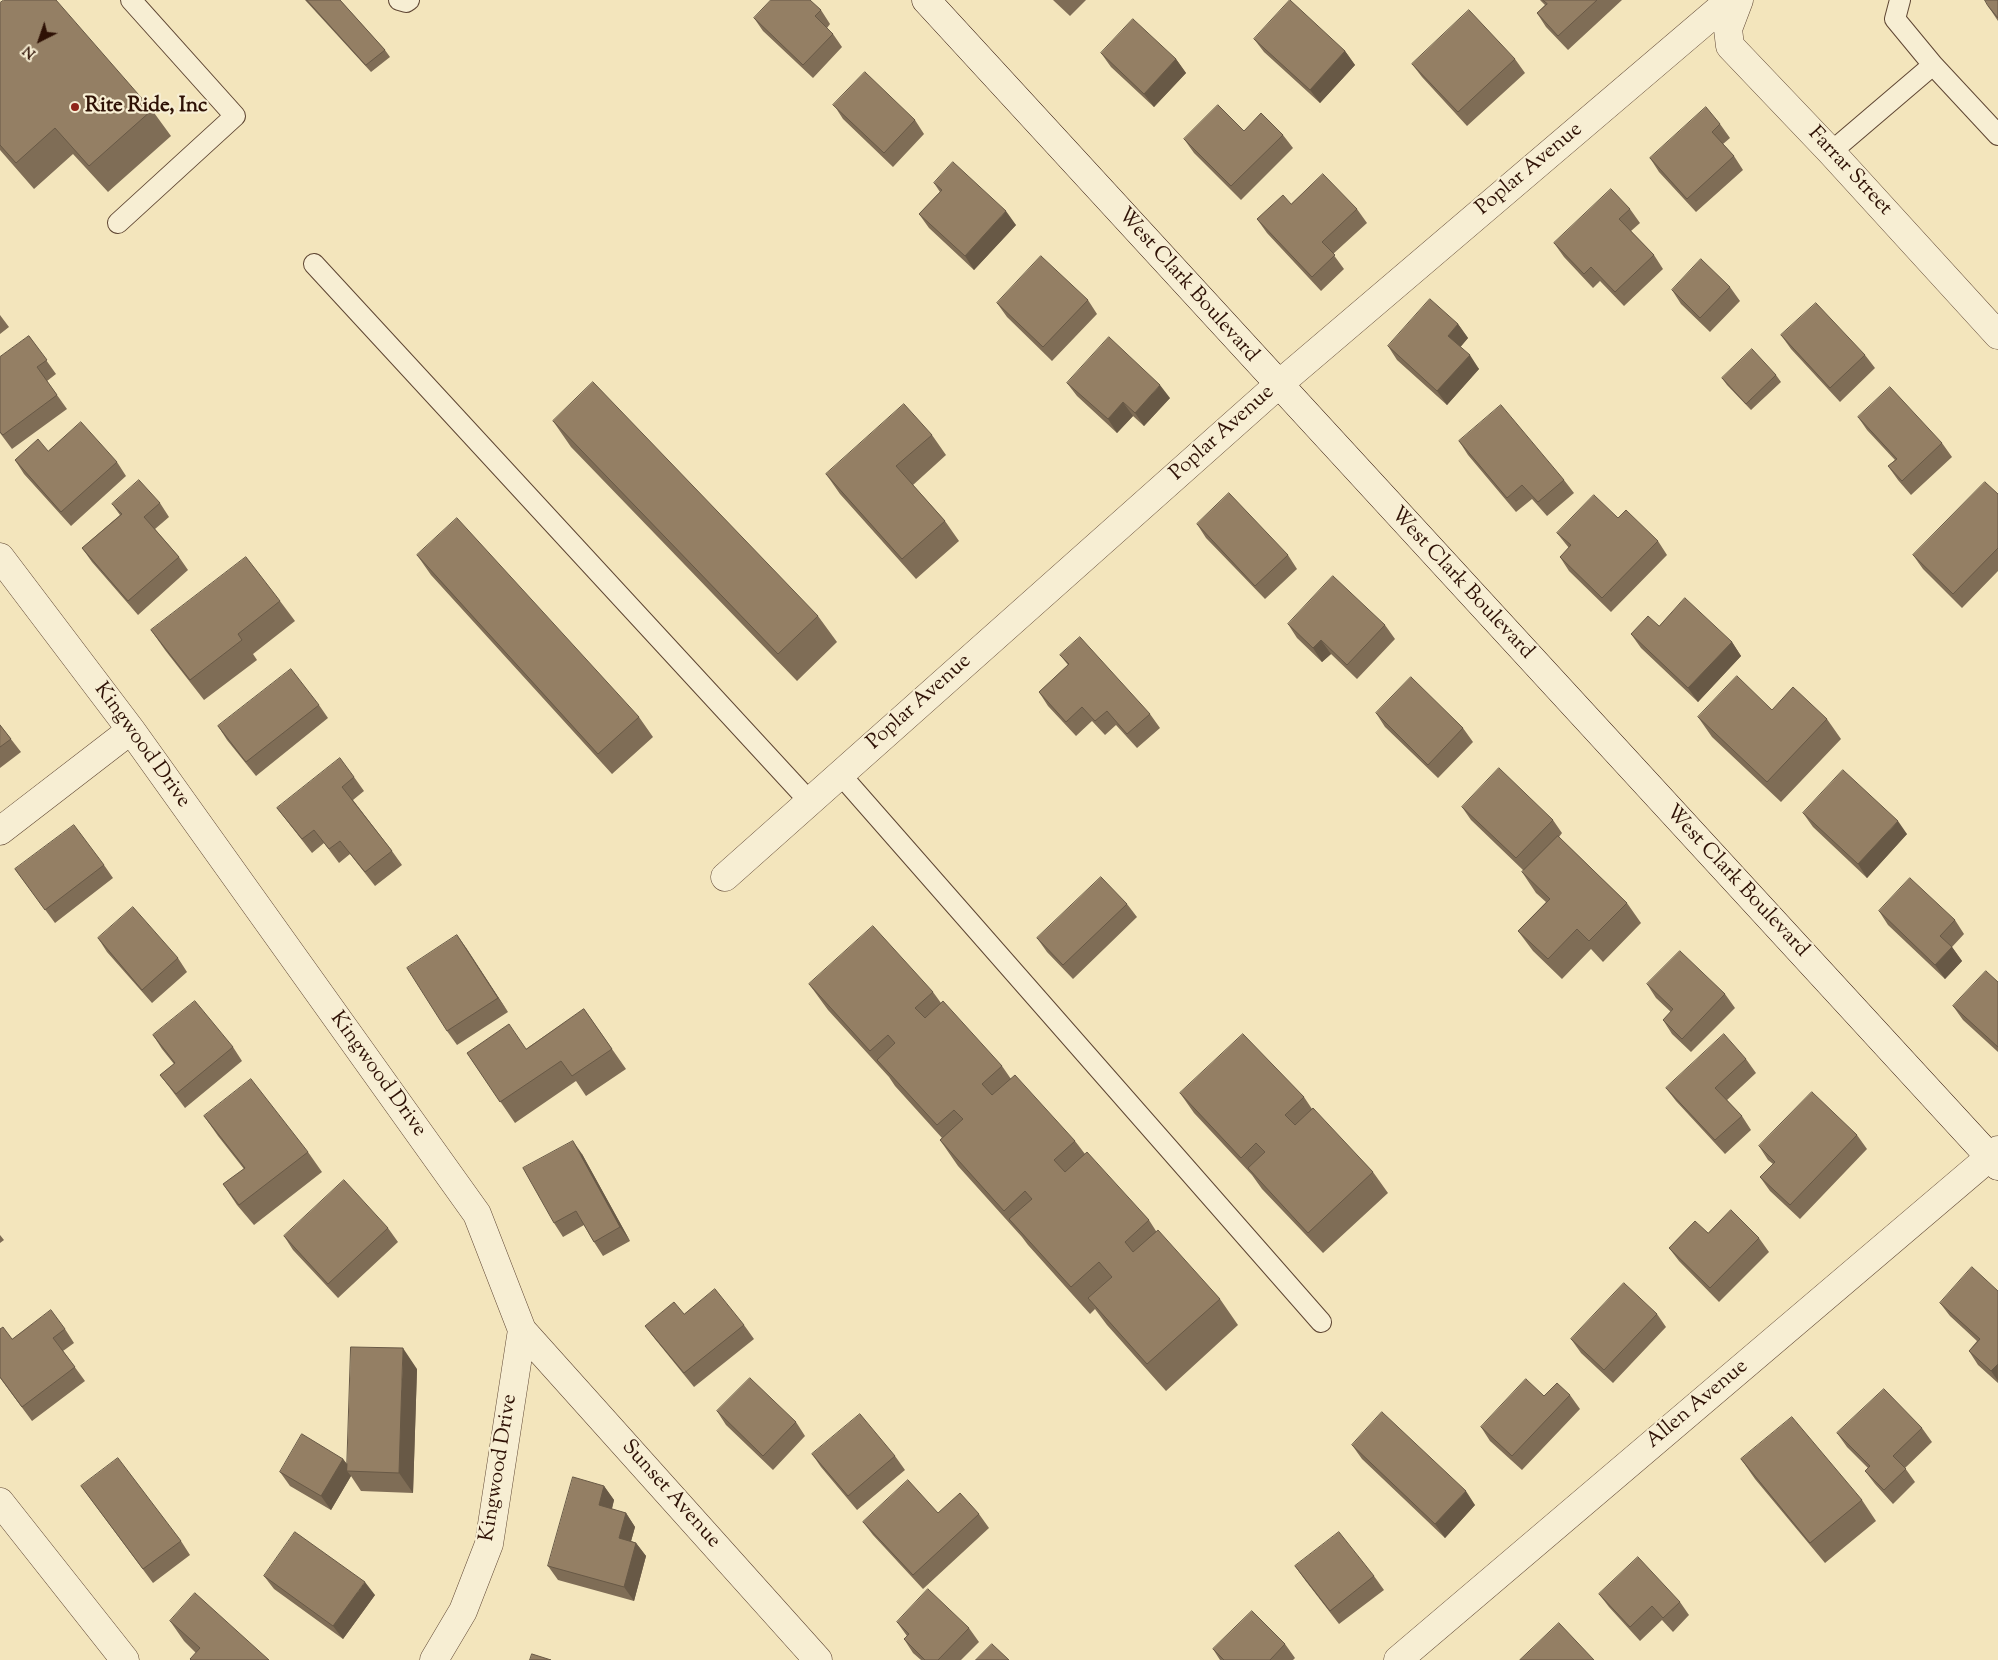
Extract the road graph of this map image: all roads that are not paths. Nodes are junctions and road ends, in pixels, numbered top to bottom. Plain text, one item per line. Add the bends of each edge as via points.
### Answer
1 (131, 0) edge
2 (399, 0) edge
3 (409, 0) edge
4 (926, 0) edge
5 (1730, 0) edge
6 (1739, 0) edge
7 (1900, 0) edge
8 (1933, 65) junction
9 (1998, 135) edge
10 (1831, 152) junction
11 (118, 223) dead end
12 (314, 264) dead end
13 (1998, 335) edge
14 (1278, 385) junction
15 (0, 557) edge
16 (131, 730) junction
17 (840, 774) junction
18 (810, 802) junction
19 (0, 831) edge
20 (725, 877) dead end
21 (1995, 1158) edge
22 (1321, 1322) dead end
23 (522, 1330) junction
24 (0, 1502) edge
25 (125, 1660) edge
26 (434, 1660) edge
27 (818, 1660) edge
28 (1398, 1660) edge

1 - 11 lane via 235,116
2 - 3 lane
4 - 14 street, West Clark Boulevard
5 - 14 street, Poplar Avenue
6 - 10 street, Farrar Street via 1728,29 1730,46
7 - 8 lane via 1895,19
8 - 9 lane
8 - 10 lane
10 - 13 street, Farrar Street
12 - 18 lane
14 - 17 street, Poplar Avenue
14 - 21 street, West Clark Boulevard
15 - 16 street, Kingwood Drive
16 - 19 street
16 - 23 street, Kingwood Drive via 477,1214
17 - 18 street, Poplar Avenue
17 - 22 lane
18 - 20 street, Poplar Avenue
21 - 28 street, Allen Avenue
23 - 26 street, Kingwood Drive via 490,1544 463,1611
23 - 27 street, Sunset Avenue
24 - 25 street

